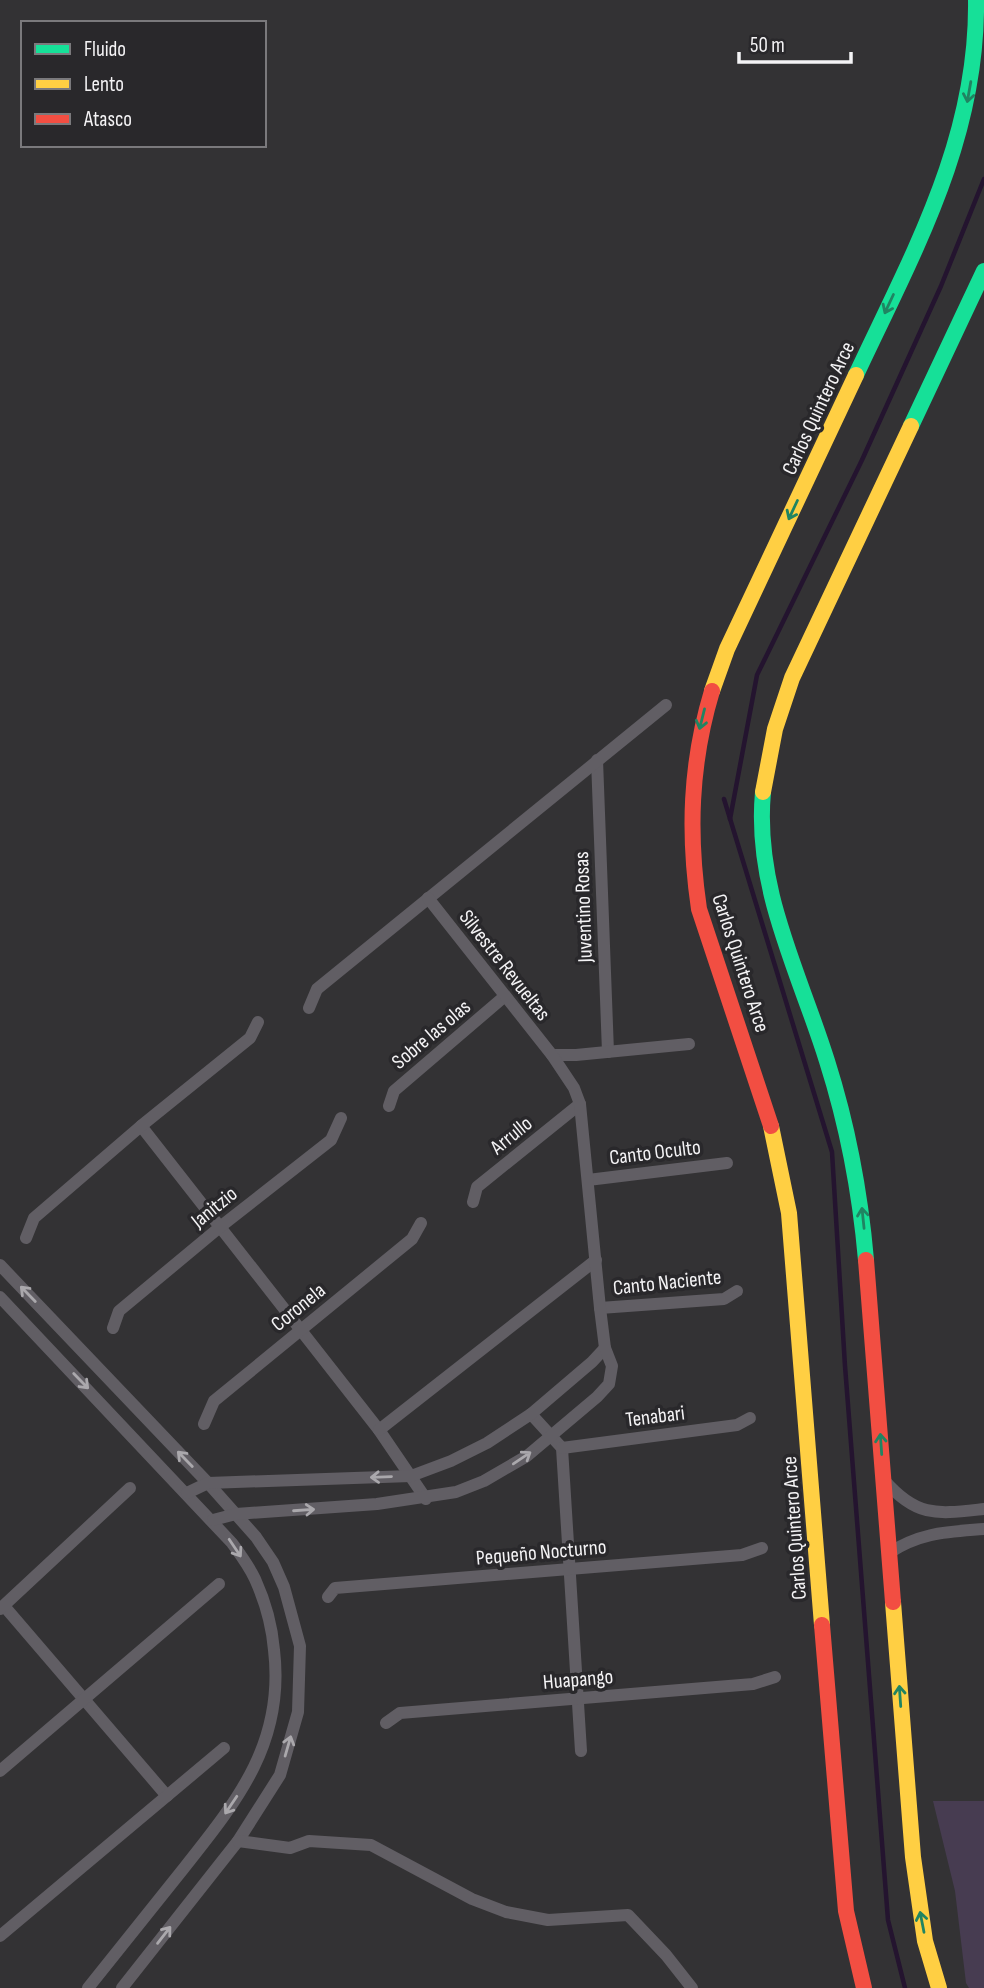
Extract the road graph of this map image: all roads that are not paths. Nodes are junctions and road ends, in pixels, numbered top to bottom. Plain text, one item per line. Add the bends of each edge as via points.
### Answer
1 (976, 0) edge
2 (984, 271) edge
3 (666, 705) dead end
4 (597, 760) junction
5 (428, 898) junction
6 (505, 996) junction
7 (309, 1008) dead end
8 (258, 1023) dead end
9 (689, 1044) dead end
10 (608, 1052) junction
11 (552, 1055) junction
12 (580, 1104) junction
13 (389, 1106) dead end
14 (341, 1118) dead end
15 (141, 1126) junction
16 (727, 1163) dead end
17 (588, 1180) junction
18 (473, 1202) dead end
19 (421, 1223) dead end
20 (220, 1227) junction
21 (26, 1238) dead end
22 (596, 1261) junction
23 (0, 1265) edge
24 (737, 1291) dead end
25 (0, 1297) edge
26 (600, 1308) junction
27 (113, 1328) dead end
28 (300, 1329) junction
29 (605, 1348) junction
30 (531, 1414) junction
31 (750, 1418) dead end
32 (204, 1424) dead end
33 (379, 1430) junction
34 (550, 1434) junction
35 (562, 1448) junction
36 (411, 1476) junction
37 (884, 1480) junction
38 (208, 1483) junction
39 (130, 1488) dead end
40 (187, 1493) junction
41 (426, 1499) junction
42 (984, 1509) edge
43 (946, 1513) junction
44 (236, 1514) junction
45 (213, 1520) junction
46 (984, 1529) edge
47 (948, 1532) junction
48 (762, 1548) dead end
49 (889, 1553) junction
50 (570, 1569) junction
51 (219, 1584) dead end
52 (328, 1597) dead end
53 (2, 1607) edge
54 (775, 1677) dead end
55 (579, 1699) junction
56 (85, 1700) junction
57 (386, 1723) dead end
58 (224, 1748) dead end
59 (581, 1751) dead end
60 (0, 1771) edge
61 (167, 1796) junction
62 (238, 1841) junction
63 (0, 1936) edge
64 (88, 1988) edge
65 (122, 1988) edge
66 (692, 1988) edge
67 (864, 1988) edge
68 (939, 1988) edge

1 -> 67 main road, Carlos Quintero Arce via 971,86 951,166 722,659 696,744 690,810 699,909 769,1114 789,1213 841,1864 846,1911
37 -> 2 main road via 861,1202 838,1094 769,891 762,839 764,784 774,730 792,678
3 - 4 street
4 - 5 street
4 - 10 street, Juventino Rosas
5 - 6 street, Silvestre Revueltas
5 - 7 street via 317,989
6 - 11 street, Silvestre Revueltas
6 - 13 street, Sobre las olas via 394,1091
8 - 15 street via 250,1038
9 - 10 street
10 - 11 street
11 - 12 street, Silvestre Revueltas
12 - 17 street
12 - 18 street, Arrullo via 477,1187
14 - 20 street, Janitzio via 331,1140
15 - 20 street
15 - 21 street via 34,1218
16 - 17 street, Canto Oculto
17 - 22 street
19 - 28 street, Coronela via 412,1239
20 - 27 street, Janitzio via 119,1311
20 - 28 street
22 - 26 street
22 - 33 street
38 -> 23 street
24 - 26 street, Canto Naciente via 724,1299
25 -> 40 street
26 - 29 street
28 - 32 street, Coronela via 214,1401
28 - 33 street
29 - 30 street
29 - 34 street via 612,1366 609,1384
30 - 34 street
30 - 36 street via 487,1443
31 - 35 street, Tenabari via 737,1425
33 - 36 street
34 - 35 street
41 -> 34 street via 484,1481 527,1456
35 - 50 street
36 -> 38 street
36 - 41 street
37 - 43 street via 910,1506
37 - 49 main road
38 - 40 street
38 - 44 street
39 - 53 street
40 - 45 street
44 -> 41 street
42 - 43 street
43 - 47 street
44 - 45 street
62 -> 44 street via 280,1774 298,1713 300,1646 273,1562
45 -> 64 street via 255,1579 272,1626 275,1704 267,1741 250,1778 214,1830
46 - 47 street
47 - 49 street via 913,1539
48 - 50 street, Pequeño Nocturno via 742,1555
68 -> 49 main road via 917,1900
50 - 52 street, Pequeño Nocturno via 335,1588
50 - 55 street
51 - 56 street
53 - 56 street
54 - 55 street, Huapango via 752,1684
55 - 57 street, Huapango via 400,1713
55 - 59 street
56 - 60 street
56 - 61 street
58 - 61 street
61 - 63 street
65 -> 62 street
62 - 66 street via 290,1847 309,1841 371,1845 506,1912 548,1920 628,1915

